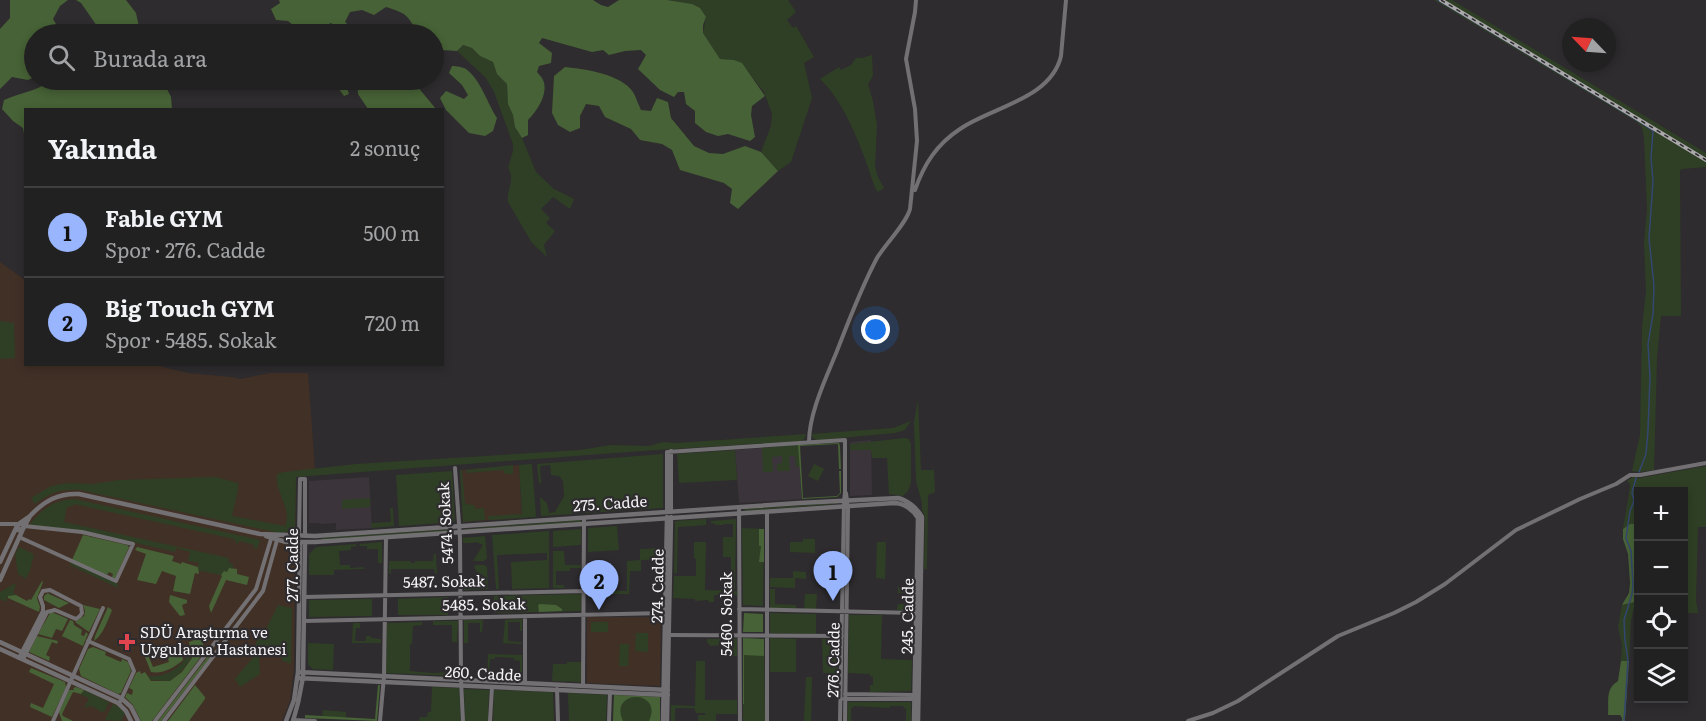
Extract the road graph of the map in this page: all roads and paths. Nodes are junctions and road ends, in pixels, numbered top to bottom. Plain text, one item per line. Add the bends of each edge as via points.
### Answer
1 (915, 0) edge
2 (1066, 0) edge
3 (913, 197) junction
4 (809, 442) junction
5 (1706, 463) edge
6 (455, 468) dead end
7 (302, 479) dead end
8 (846, 500) junction
9 (902, 501) junction
10 (846, 506) junction
11 (739, 507) junction
12 (669, 512) junction
13 (767, 512) junction
14 (739, 514) junction
15 (584, 518) junction
16 (669, 518) junction
17 (0, 524) edge
18 (585, 524) junction
19 (20, 526) junction
20 (460, 530) junction
21 (260, 534) junction
22 (19, 537) junction
23 (271, 538) junction
24 (386, 538) junction
25 (277, 540) junction
26 (302, 540) junction
27 (10, 541) junction
28 (16, 544) junction
29 (0, 562) edge
30 (0, 580) edge
31 (255, 591) junction
32 (585, 591) junction
33 (261, 593) junction
34 (461, 593) junction
35 (385, 595) junction
36 (304, 597) junction
37 (103, 608) dead end
38 (43, 609) junction
39 (740, 609) junction
40 (767, 610) junction
41 (48, 611) junction
42 (844, 612) junction
43 (665, 613) junction
44 (918, 613) junction
45 (585, 615) junction
46 (525, 616) junction
47 (461, 618) junction
48 (385, 619) junction
49 (304, 621) junction
50 (667, 635) junction
51 (740, 635) junction
52 (767, 636) junction
53 (842, 636) junction
54 (0, 642) edge
55 (88, 642) junction
56 (0, 649) edge
57 (24, 653) junction
58 (21, 658) junction
59 (73, 675) junction
60 (300, 675) junction
61 (384, 679) junction
62 (71, 681) junction
63 (461, 683) junction
64 (525, 683) junction
65 (584, 686) junction
66 (492, 687) junction
67 (557, 687) junction
68 (610, 692) junction
69 (666, 692) junction
70 (843, 697) junction
71 (917, 697) junction
72 (122, 698) junction
73 (119, 704) junction
74 (53, 721) edge
75 (131, 721) edge
76 (138, 721) edge
77 (155, 721) edge
78 (164, 721) edge
79 (286, 721) edge
80 (293, 721) edge
81 (315, 721) edge
82 (380, 721) edge
83 (463, 721) edge
84 (490, 721) edge
85 (558, 721) edge
86 (609, 721) edge
87 (665, 721) edge
88 (740, 721) edge
89 (767, 721) edge
90 (840, 721) edge
91 (845, 721) edge
92 (916, 721) edge
93 (1188, 721) edge

1 - 3 street via 906,59 917,141
2 - 3 street via 1062,52 1054,74 1020,100 967,124 946,139 929,159
3 - 4 street via 909,214 880,254 856,304 820,393
4 - 8 street, 276. Cadde via 845,440
4 - 12 street, 274. Cadde via 669,451
5 - 93 street via 1630,475 1526,525 1416,602 1338,636 1238,701
6 - 20 street, 5474. Sokak
7 - 26 street, 277. Cadde
8 - 9 street, 275. Cadde via 892,497
8 - 10 street, 276. Cadde
8 - 11 street, 275. Cadde
9 - 10 street, 275. Cadde
9 - 44 street, 245. Cadde via 922,517
10 - 13 street, 275. Cadde
10 - 42 street, 276. Cadde
11 - 12 street, 275. Cadde
11 - 14 street, 5460. Sokak
12 - 15 street, 275. Cadde
12 - 16 street, 274. Cadde
13 - 14 street, 275. Cadde
13 - 40 street
14 - 16 street, 275. Cadde
14 - 39 street, 5460. Sokak
15 - 18 street
15 - 20 street, 275. Cadde
16 - 18 street, 275. Cadde
16 - 43 street, 274. Cadde
16 - 50 street, 274. Cadde
17 - 19 street
18 - 20 street, 275. Cadde
18 - 32 street
19 - 21 street via 54,497 79,495
19 - 22 street
19 - 22 street via 82,532 133,544 116,581
19 - 27 street
20 - 24 street, 275. Cadde
20 - 26 street, 275. Cadde
20 - 34 street, 5474. Sokak
21 - 23 street
21 - 26 street
22 - 28 street
23 - 25 street
23 - 31 street
24 - 26 street, 275. Cadde
24 - 35 street
25 - 26 street
25 - 33 street
26 - 36 street, 277. Cadde
26 - 60 street, 277. Cadde
27 - 28 street
27 - 29 street
28 - 30 street
31 - 33 street
31 - 77 street
32 - 34 street, 5487. Sokak
32 - 45 street
33 - 78 street
34 - 35 street, 5487. Sokak
34 - 47 street, 5474. Sokak
35 - 36 street, 5487. Sokak
35 - 48 street
36 - 49 street, 277. Cadde
37 - 55 street
38 - 41 street
38 - 41 street via 40,596 48,590 80,605 82,610 74,619 55,610
38 - 57 street
39 - 40 street
39 - 51 street, 5460. Sokak
40 - 42 street
40 - 52 street
41 - 57 street
42 - 44 street
42 - 53 street, 276. Cadde
42 - 70 street, 276. Cadde
43 - 45 street, 5485. Sokak
43 - 50 street, 274. Cadde
44 - 71 street, 245. Cadde
45 - 46 street, 5485. Sokak
45 - 65 street
46 - 47 street, 5485. Sokak
46 - 64 street
47 - 48 street, 5485. Sokak
47 - 63 street, 5474. Sokak
48 - 49 street, 5485. Sokak
48 - 61 street
49 - 60 street, 277. Cadde
50 - 51 street
50 - 69 street, 274. Cadde
51 - 52 street
51 - 88 street, 5460. Sokak
52 - 53 street
52 - 89 street
53 - 70 street, 276. Cadde
54 - 57 street
55 - 59 street
55 - 72 street via 129,659 134,671
56 - 58 street
57 - 58 street
57 - 59 street
58 - 62 street
59 - 62 street
59 - 72 street
60 - 61 street, 260. Cadde
60 - 79 street, 277. Cadde
60 - 80 street, 277. Cadde
61 - 63 street, 260. Cadde
61 - 82 street
62 - 73 street
62 - 74 street
63 - 64 street, 260. Cadde
63 - 66 street, 260. Cadde
63 - 83 street, 5474. Sokak
64 - 67 street, 260. Cadde
65 - 67 street, 260. Cadde
65 - 69 street, 260. Cadde
66 - 67 street, 260. Cadde
66 - 84 street
67 - 68 street, 260. Cadde
67 - 85 street
68 - 69 street, 260. Cadde
68 - 86 street
69 - 87 street, 274. Cadde
70 - 71 street
70 - 90 street, 276. Cadde
70 - 91 street, 276. Cadde
71 - 92 street, 245. Cadde
72 - 73 street
72 - 76 street
73 - 75 street
80 - 81 street

